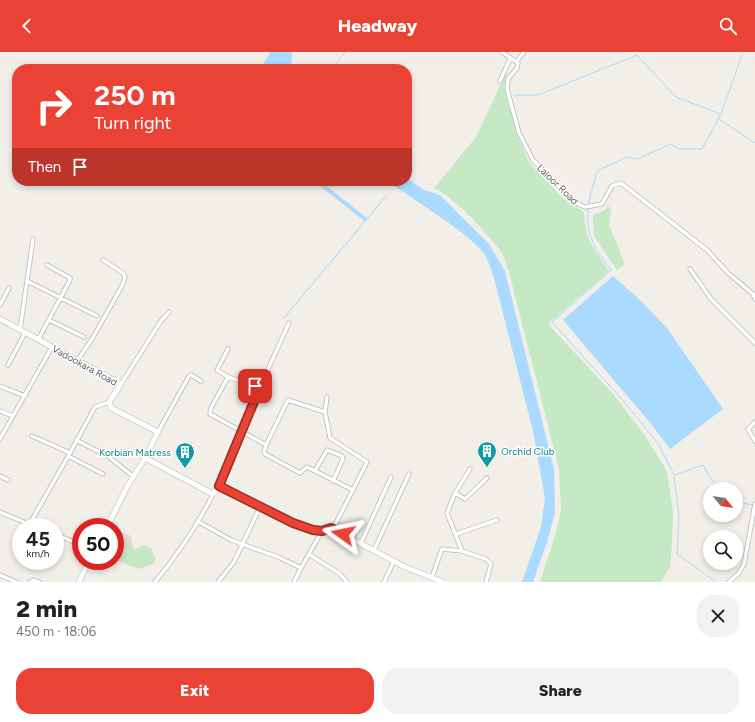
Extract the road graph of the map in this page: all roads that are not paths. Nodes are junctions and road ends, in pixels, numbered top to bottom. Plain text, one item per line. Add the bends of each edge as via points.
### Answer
1 (502, 52) edge
2 (524, 52) edge
3 (510, 59) junction
4 (518, 64) junction
5 (500, 81) dead end
6 (33, 239) dead end
7 (103, 260) dead end
8 (47, 265) dead end
9 (690, 269) dead end
10 (27, 282) junction
11 (9, 288) dead end
12 (61, 298) junction
13 (755, 299) edge
14 (0, 306) edge
15 (169, 312) dead end
16 (97, 316) dead end
17 (0, 319) edge
18 (49, 320) junction
19 (289, 323) dead end
20 (20, 330) junction
21 (25, 333) junction
22 (84, 337) dead end
23 (38, 340) junction
24 (755, 343) edge
25 (52, 347) junction
26 (228, 349) dead end
27 (77, 361) junction
28 (8, 365) dead end
29 (228, 377) junction
30 (201, 381) dead end
31 (121, 384) junction
32 (0, 386) edge
33 (259, 389) junction
34 (25, 396) junction
35 (327, 397) dead end
36 (109, 402) junction
37 (0, 410) edge
38 (325, 412) junction
39 (13, 416) junction
40 (755, 422) edge
41 (241, 431) junction
42 (158, 432) junction
43 (32, 436) dead end
44 (0, 439) edge
45 (76, 440) junction
46 (755, 441) edge
47 (266, 445) junction
48 (69, 454) junction
49 (146, 458) junction
50 (470, 469) dead end
51 (315, 471) junction
52 (103, 474) dead end
53 (409, 474) dead end
54 (0, 476) edge
55 (134, 477) junction
56 (391, 477) dead end
57 (487, 478) dead end
58 (8, 480) dead end
59 (333, 481) junction
60 (219, 486) junction
61 (353, 490) junction
62 (455, 493) junction
63 (213, 494) junction
64 (755, 506) edge
65 (260, 507) junction
66 (0, 512) edge
67 (13, 518) edge
68 (33, 518) edge
69 (112, 518) edge
70 (498, 520) dead end
71 (199, 522) junction
72 (333, 529) junction
73 (322, 531) junction
74 (456, 534) junction
75 (243, 544) junction
76 (361, 544) junction
77 (374, 550) junction
78 (462, 551) junction
79 (310, 555) junction
80 (394, 561) junction
81 (301, 568) junction
82 (85, 570) edge
83 (0, 575) edge
84 (432, 577) junction
85 (16, 582) edge
86 (30, 582) edge
87 (39, 582) edge
88 (80, 582) edge
89 (155, 582) edge
90 (218, 582) edge
91 (294, 582) edge
92 (347, 582) edge
93 (384, 582) edge
94 (443, 582) edge
95 (486, 582) edge
96 (729, 582) edge

1 - 3 street
2 - 4 street, Laloor Road
3 - 4 street
3 - 5 street
4 - 13 street, Laloor Road via 509,75 507,83 519,133 540,168 574,202 585,207 602,204 612,186 621,183 707,250
6 - 10 street
7 - 27 street via 125,277 92,340
8 - 12 street via 70,279
9 - 24 street via 711,299
10 - 12 street
10 - 20 street
11 - 14 street
12 - 16 street
12 - 18 street
15 - 31 street
17 - 20 main road, Vadookara Road
18 - 22 street
18 - 23 street
19 - 33 street
20 - 21 main road, Vadookara Road
21 - 23 main road, Vadookara Road
21 - 28 street
23 - 25 main road, Vadookara Road
25 - 27 main road, Vadookara Road
25 - 34 street
26 - 29 street via 217,370
27 - 31 main road, Vadookara Road
29 - 33 street
29 - 41 street via 210,414
30 - 42 street via 189,376
31 - 36 main road, Vadookara Road
32 - 34 street
33 - 41 street
34 - 39 street
35 - 38 street
36 - 42 main road via 111,408
36 - 45 street via 95,407
37 - 39 street
38 - 47 street via 288,400
38 - 61 street via 330,438 367,462
39 - 44 street
40 - 46 street via 748,429
41 - 47 street
41 - 60 street
42 - 49 main road
43 - 48 street
45 - 48 street
45 - 55 street via 109,457
47 - 51 street via 265,454 300,473 306,467
48 - 52 street
48 - 68 street
49 - 55 main road
49 - 63 main road
50 - 62 street
51 - 59 street
51 - 59 street via 327,450 342,456
53 - 77 street
54 - 58 street
55 - 69 main road
56 - 76 street
57 - 62 street via 465,499
59 - 61 street
60 - 63 main road
60 - 65 main road
61 - 72 street
62 - 74 street via 447,513
63 - 71 street
64 - 96 street via 744,564
65 - 73 main road via 293,523
65 - 75 street
66 - 67 street
70 - 74 street
71 - 75 street
71 - 89 street
72 - 73 main road
72 - 76 main road
73 - 79 street
74 - 78 street
75 - 81 street
75 - 90 street via 234,562
76 - 77 main road
77 - 80 main road
78 - 84 street via 442,549
78 - 95 street via 489,561 491,567
79 - 81 street
79 - 92 street
80 - 84 main road
80 - 93 street
81 - 91 street
82 - 88 main road
83 - 85 street
84 - 94 main road
86 - 87 street

